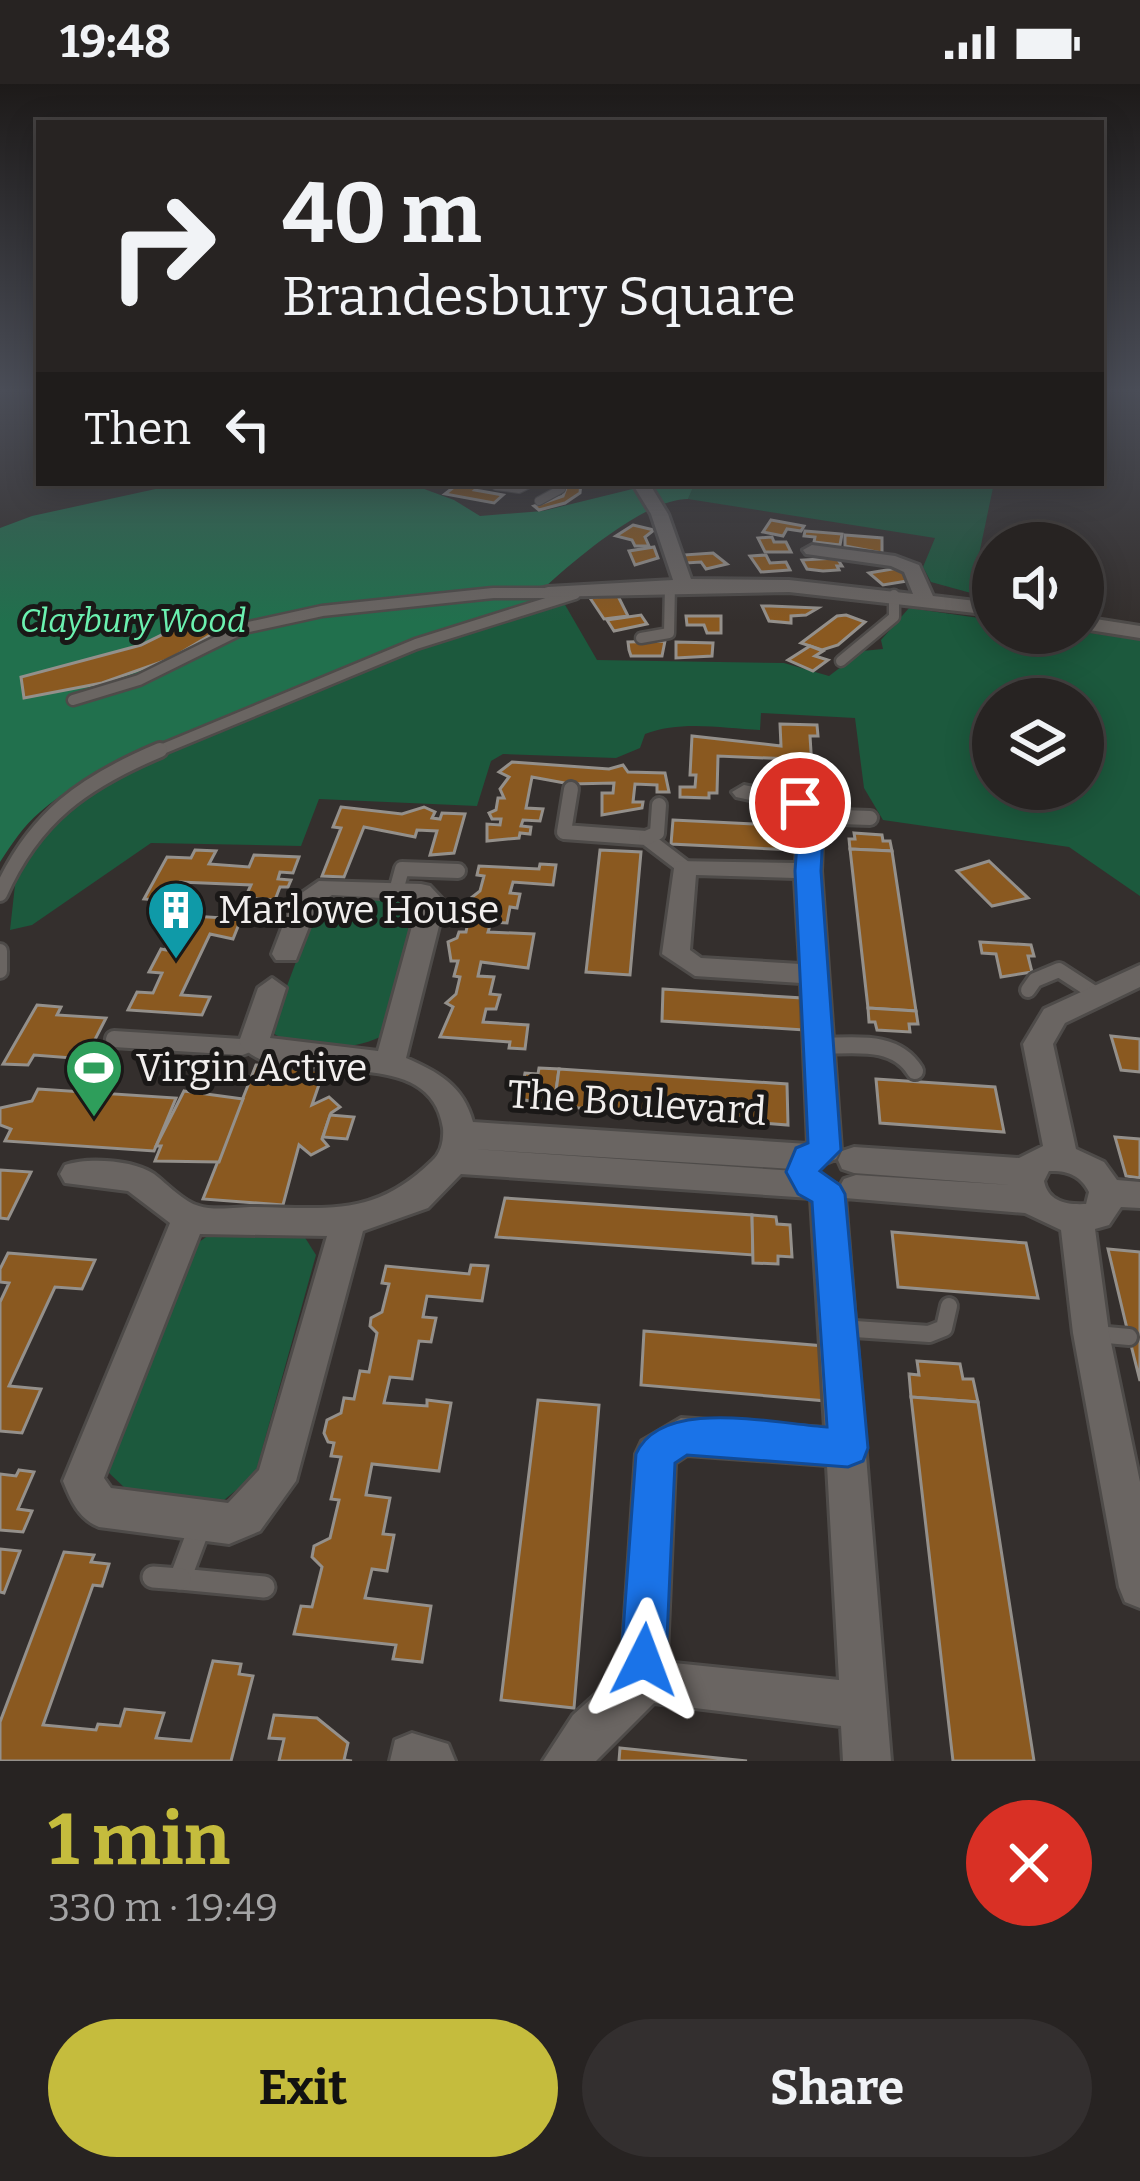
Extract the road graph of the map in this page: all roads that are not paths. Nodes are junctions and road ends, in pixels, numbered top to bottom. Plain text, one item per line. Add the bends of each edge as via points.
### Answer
1 (560, 486) edge
2 (643, 486) edge
3 (538, 501) dead end
4 (812, 550) dead end
5 (677, 585) junction
6 (548, 592) joint
7 (575, 594) junction
8 (894, 596) junction
9 (924, 598) junction
10 (972, 606) edge
11 (1104, 626) edge
12 (1140, 632) edge
13 (640, 638) dead end
14 (841, 661) dead end
15 (73, 700) dead end
16 (572, 789) dead end
17 (744, 792) dead end
18 (659, 805) dead end
19 (811, 815) junction
20 (870, 818) dead end
21 (646, 838) junction
22 (684, 867) junction
23 (458, 871) dead end
24 (808, 871) junction
25 (396, 891) junction
26 (0, 894) edge
27 (0, 951) edge
28 (286, 954) dead end
29 (0, 971) edge
30 (815, 974) junction
31 (1140, 975) edge
32 (272, 988) dead end
33 (1028, 990) dead end
34 (1096, 994) junction
35 (114, 1039) dead end
36 (254, 1042) junction
37 (820, 1046) junction
38 (391, 1063) junction
39 (915, 1071) dead end
40 (457, 1147) junction
41 (1062, 1158) junction
42 (830, 1172) junction
43 (77, 1174) dead end
44 (1031, 1186) junction
45 (1123, 1194) edge
46 (191, 1220) junction
47 (1077, 1220) junction
48 (348, 1222) junction
49 (949, 1306) dead end
50 (839, 1328) junction
51 (848, 1448) junction
52 (201, 1521) junction
53 (153, 1577) dead end
54 (180, 1579) junction
55 (264, 1587) dead end
56 (1140, 1588) edge
57 (651, 1675) junction
58 (864, 1705) junction
59 (567, 1761) edge
60 (867, 1761) edge

1 - 3 lane
2 - 5 street via 656,499
4 - 9 street via 895,561 912,569
5 - 7 street
5 - 8 street
5 - 13 lane via 669,633
6 - 7 street
6 - 15 lane via 322,611 244,628 140,680
7 - 26 lane via 416,644 127,764 68,797 16,858
8 - 9 street
8 - 14 lane via 894,616
9 - 10 street
11 - 12 street
16 - 21 lane via 563,832
17 - 19 street via 800,803
18 - 21 lane via 657,833
19 - 20 lane
19 - 24 street
21 - 22 lane
22 - 24 street
22 - 30 street via 676,954 684,962
23 - 25 lane via 402,868
24 - 30 street
25 - 28 street via 328,887 306,899
25 - 38 street via 421,892 432,902
27 - 29 lane
30 - 37 street
31 - 34 street
32 - 36 street
33 - 34 lane via 1059,970
34 - 41 street via 1054,1016 1038,1044
35 - 36 lane
36 - 38 street via 268,1051
37 - 39 lane via 893,1049
37 - 42 street
38 - 40 street via 435,1084 454,1110
40 - 42 street, The Boulevard
40 - 48 street via 416,1198
41 - 44 street via 1043,1159
41 - 45 street
42 - 44 street, The Boulevard
42 - 50 street
43 - 46 street via 136,1179
44 - 47 street via 1056,1215
45 - 47 street
46 - 48 street
46 - 52 street via 82,1481 99,1507
47 - 56 street via 1110,1335
48 - 52 street via 277,1481 245,1517
49 - 50 lane via 944,1328 929,1334
50 - 51 street
51 - 57 street via 681,1436 656,1454 644,1660
51 - 58 street
52 - 54 lane
53 - 54 lane
54 - 55 lane
57 - 58 street via 662,1684
57 - 59 street
58 - 60 street

